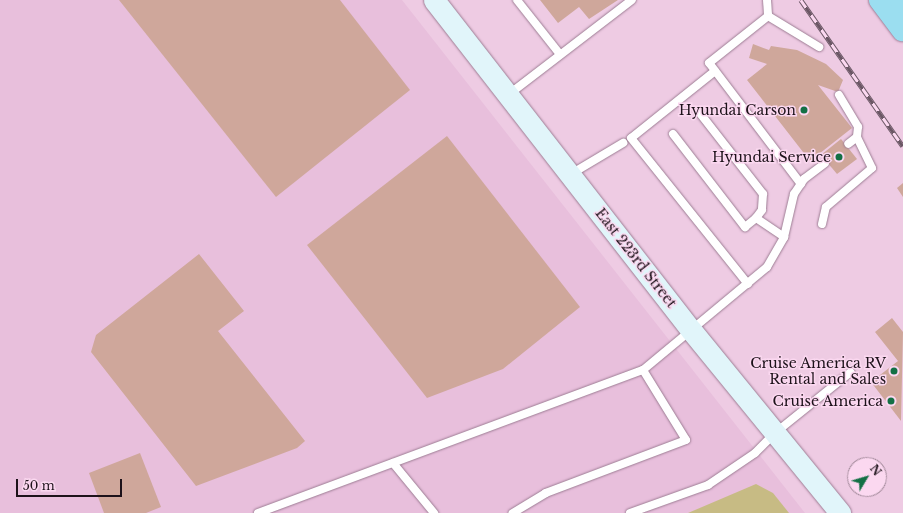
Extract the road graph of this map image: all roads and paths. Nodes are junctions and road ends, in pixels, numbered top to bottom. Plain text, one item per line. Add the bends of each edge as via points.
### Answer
1 (434, 0) edge
2 (516, 0) edge
3 (632, 0) edge
4 (767, 0) edge
5 (880, 0) edge
6 (768, 16) junction
7 (903, 30) edge
8 (819, 47) dead end
9 (559, 53) junction
10 (715, 71) junction
11 (508, 95) junction
12 (839, 95) dead end
13 (700, 112) dead end
14 (673, 134) dead end
15 (857, 136) junction
16 (627, 140) junction
17 (848, 144) dead end
18 (825, 162) dead end
19 (571, 174) junction
20 (801, 184) junction
21 (756, 218) junction
22 (822, 224) dead end
23 (784, 237) junction
24 (748, 284) junction
25 (691, 330) junction
26 (642, 370) junction
27 (851, 372) dead end
28 (775, 433) junction
29 (393, 463) junction
30 (258, 513) edge
31 (434, 513) edge
32 (513, 513) edge
33 (630, 513) edge
34 (840, 513) edge

1 - 11 main road, East 223rd Street
2 - 9 lane
3 - 9 lane
4 - 6 lane
5 - 7 highway
6 - 8 lane
6 - 10 lane via 709,63
9 - 11 lane
10 - 16 lane
10 - 20 lane
11 - 19 main road, East 223rd Street
12 - 15 lane via 858,127
13 - 21 lane via 763,194 762,210
14 - 21 lane via 745,227
15 - 17 lane
15 - 22 lane via 872,168 826,207
16 - 19 lane
16 - 24 lane
18 - 20 lane
19 - 25 main road, East 223rd Street
20 - 23 lane via 794,194
21 - 23 lane
23 - 24 lane via 767,268
24 - 25 lane
25 - 26 lane
25 - 28 main road, East 223rd Street
26 - 29 lane
26 - 32 lane via 686,440 546,494
27 - 28 lane
28 - 33 lane via 755,453 708,486
28 - 34 main road, East 223rd Street
29 - 30 lane
29 - 31 lane

